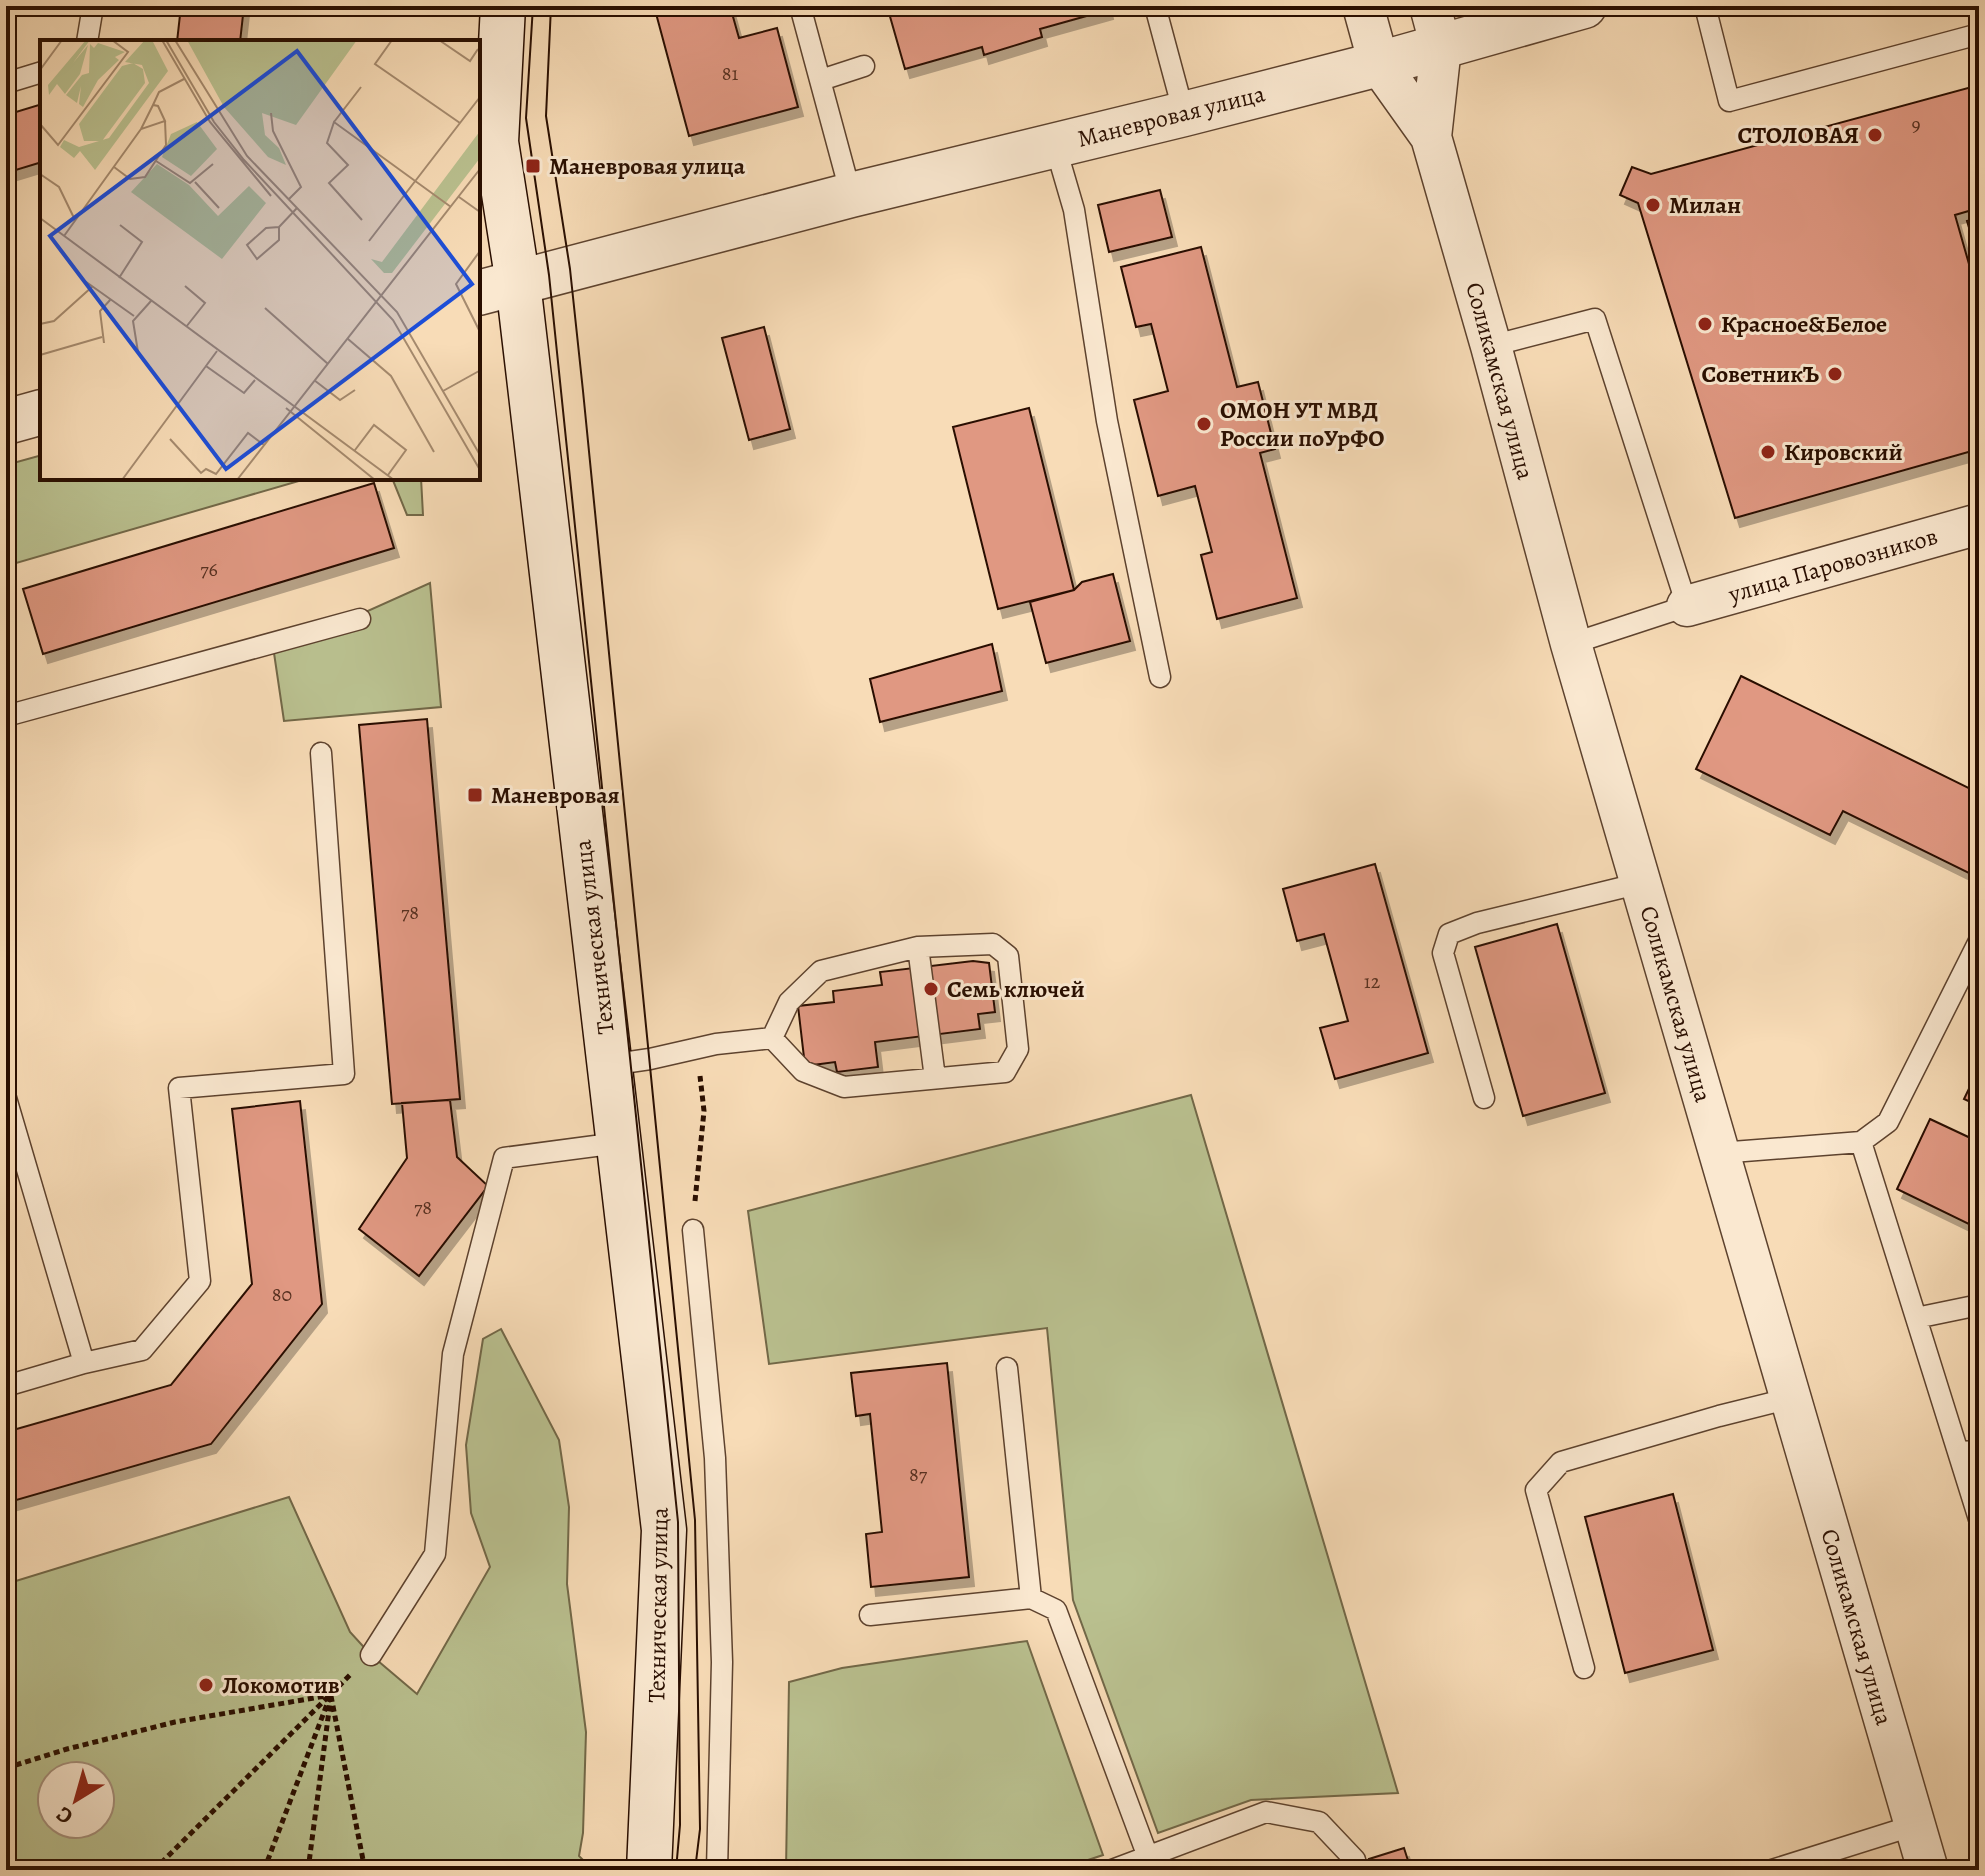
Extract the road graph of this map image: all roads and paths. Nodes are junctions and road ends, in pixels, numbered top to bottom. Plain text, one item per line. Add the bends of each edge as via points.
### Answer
1 (93, 6) edge
2 (503, 6) edge
3 (800, 6) edge
4 (1155, 6) edge
5 (1363, 6) edge
6 (1584, 6) edge
7 (1705, 6) edge
8 (1435, 26) edge
9 (1979, 34) edge
10 (87, 40) edge
11 (1379, 64) junction
12 (864, 66) dead end
13 (40, 73) edge
14 (821, 80) junction
15 (6, 83) edge
16 (1184, 114) junction
17 (1431, 137) junction
18 (1055, 145) junction
19 (851, 195) junction
20 (498, 288) edge
21 (1491, 346) junction
22 (40, 413) edge
23 (6, 422) edge
24 (1979, 524) edge
25 (1687, 606) junction
26 (360, 619) dead end
27 (1571, 644) junction
28 (1160, 677) dead end
29 (6, 716) edge
30 (321, 753) dead end
31 (1641, 883) junction
32 (1979, 941) edge
33 (918, 947) junction
34 (772, 1038) junction
35 (697, 1048) junction
36 (609, 1065) junction
37 (935, 1078) junction
38 (6, 1098) edge
39 (1484, 1098) dead end
40 (1861, 1142) junction
41 (618, 1143) junction
42 (1719, 1153) junction
43 (693, 1230) joint
44 (1979, 1305) edge
45 (1916, 1318) junction
46 (84, 1363) junction
47 (1007, 1368) dead end
48 (6, 1386) edge
49 (1791, 1398) junction
50 (1969, 1452) edge
51 (1979, 1519) edge
52 (1031, 1598) junction
53 (870, 1615) dead end
54 (371, 1655) joint
55 (1584, 1668) dead end
56 (331, 1695) junction
57 (6, 1768) edge
58 (1915, 1825) junction
59 (1148, 1857) junction
60 (1794, 1866) edge
61 (154, 1870) edge
62 (264, 1870) edge
63 (308, 1870) edge
64 (365, 1870) edge
65 (649, 1870) edge
66 (717, 1870) edge
67 (1112, 1870) edge
68 (1357, 1870) edge
69 (1772, 1870) edge
70 (1928, 1870) edge

1 - 10 lane
2 - 20 main road, Техническая улица via 496,142
3 - 14 lane
4 - 16 lane
5 - 11 street, Соликамская улица
6 - 8 main road, Маневровая улица
7 - 9 lane via 1729,101
8 - 11 main road, Маневровая улица
8 - 17 street, Соликамская улица
11 - 16 main road, Маневровая улица
11 - 17 street, Соликамская улица
12 - 14 lane
13 - 15 lane
14 - 19 lane
16 - 18 main road, Маневровая улица
17 - 21 street, Соликамская улица
18 - 19 main road, Маневровая улица
18 - 28 lane via 1074,210 1107,421
19 - 20 main road, Маневровая улица
20 - 36 main road, Техническая улица
21 - 25 lane via 1595,319
21 - 27 street, Соликамская улица
22 - 23 main road
24 - 25 street, улица Паровозников
25 - 27 lane
26 - 29 lane
27 - 31 street, Соликамская улица
30 - 46 lane via 344,1074 179,1088 200,1281 142,1350
31 - 39 lane via 1449,934 1443,953
31 - 42 street, Соликамская улица
32 - 40 lane via 1888,1122
33 - 34 lane via 821,971 789,1002
33 - 37 lane
33 - 37 lane via 993,944 1008,956 1018,1049 1005,1072
34 - 35 lane
34 - 37 lane via 803,1071 844,1087
35 - 36 lane
35 - 43 path via 704,1111
36 - 41 main road, Техническая улица
38 - 46 lane
40 - 42 lane
40 - 45 lane
41 - 54 lane via 504,1158 453,1354 435,1554
41 - 65 main road, Техническая улица via 664,1530
42 - 49 street, Соликамская улица
43 - 66 lane via 716,1474 722,1662
44 - 45 lane
45 - 50 lane
46 - 48 lane
47 - 52 lane
49 - 55 lane via 1561,1462 1536,1490
49 - 58 street, Соликамская улица
50 - 51 lane
52 - 53 lane
52 - 59 lane via 1056,1610
54 - 56 path
56 - 57 path via 175,1722
56 - 61 path
56 - 62 path
56 - 63 path
56 - 64 path
58 - 60 lane
58 - 70 street, Соликамская улица
59 - 67 lane
59 - 68 lane via 1266,1812 1319,1822 1355,1860
60 - 69 lane

